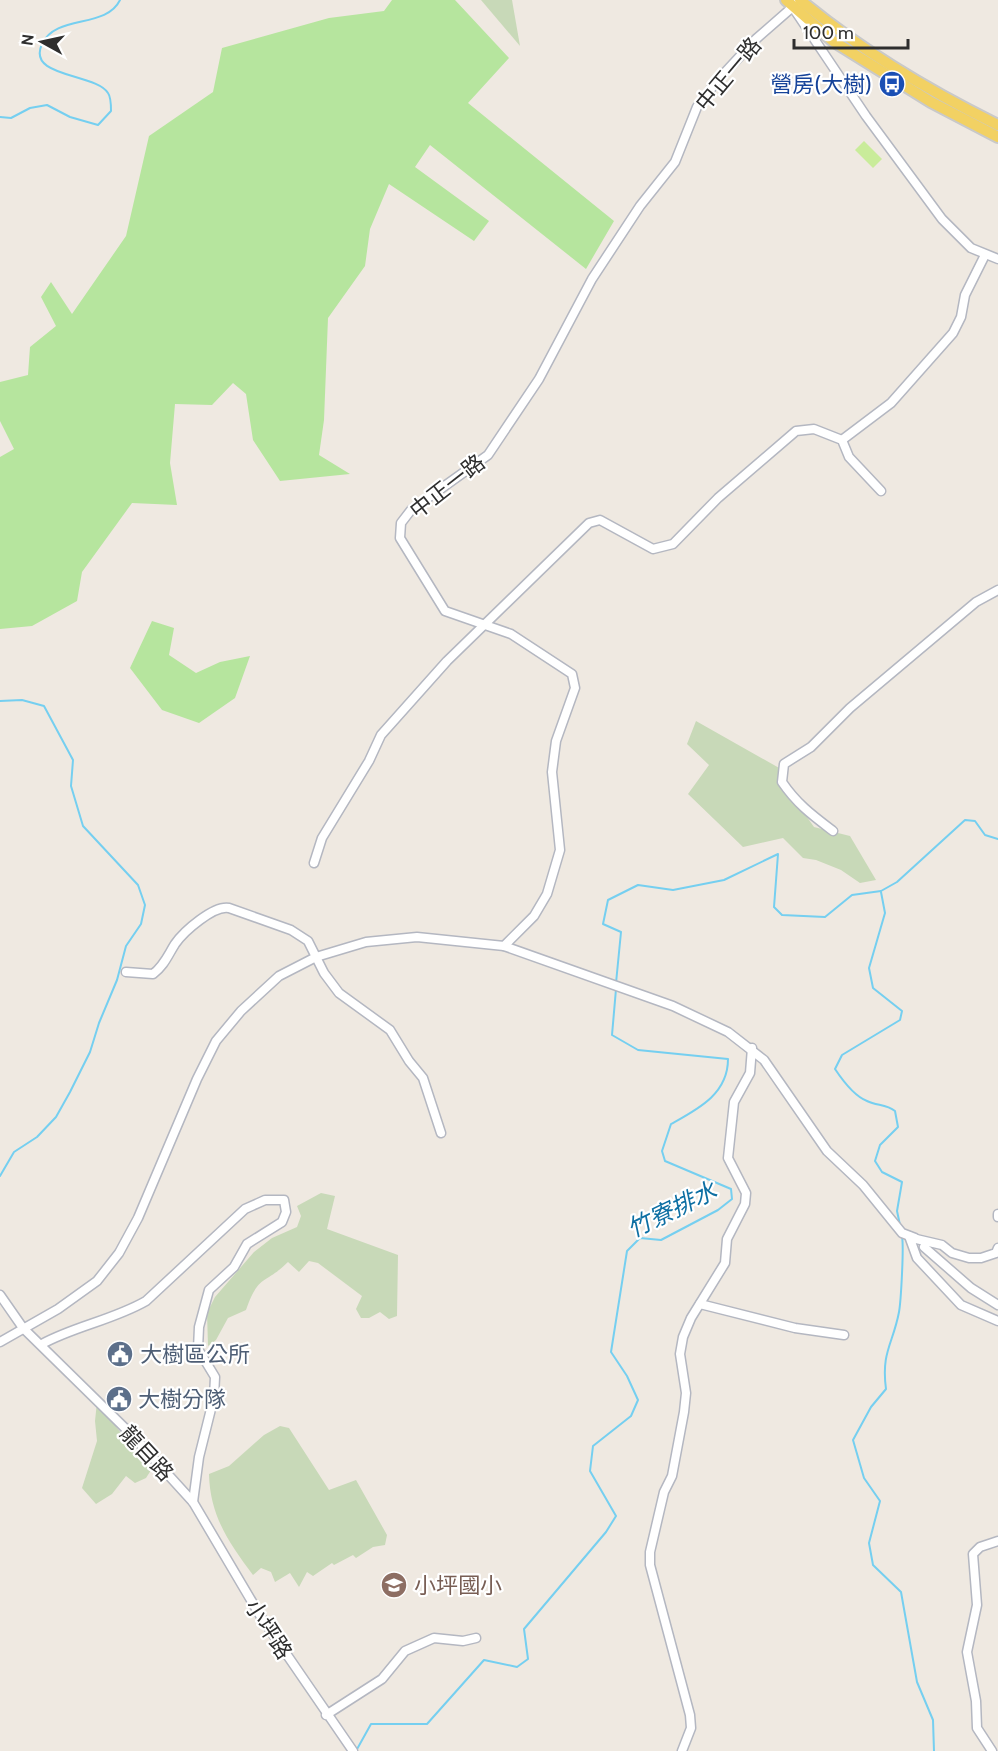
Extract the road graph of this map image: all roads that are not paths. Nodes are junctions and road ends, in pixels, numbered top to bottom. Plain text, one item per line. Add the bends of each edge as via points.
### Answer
1 (796, 1) edge
2 (998, 125) edge
3 (998, 138) edge
4 (985, 255) junction
5 (998, 259) edge
6 (842, 440) junction
7 (881, 491) dead end
8 (998, 590) edge
9 (484, 626) junction
10 (833, 831) dead end
11 (314, 863) dead end
12 (504, 946) junction
13 (316, 957) junction
14 (126, 972) dead end
15 (752, 1048) junction
16 (441, 1133) dead end
17 (909, 1236) junction
18 (924, 1247) dead end
19 (998, 1248) edge
20 (0, 1295) edge
21 (700, 1304) junction
22 (998, 1305) edge
23 (998, 1321) edge
24 (23, 1328) junction
25 (844, 1335) dead end
26 (0, 1342) edge
27 (42, 1344) junction
28 (193, 1502) junction
29 (998, 1541) edge
30 (476, 1638) dead end
31 (326, 1715) junction
32 (352, 1750) edge
33 (682, 1751) edge
34 (992, 1751) edge

1 - 2 main road via 839,32
1 - 3 main road via 833,41
1 - 4 street via 866,116 942,219 971,248
1 - 9 street, 中正一路 via 756,39 697,107 675,162 640,206 592,279 539,379 488,455 411,510 402,523 400,538 445,611
4 - 5 street
4 - 6 street via 965,295 953,333 891,403
6 - 7 street via 849,457
6 - 9 street via 814,429 796,431 664,548 646,547 595,519
8 - 10 street via 976,602 850,708 811,747 784,764 782,782 792,796 802,809
9 - 11 street via 381,735 322,838
9 - 12 street, 中正一路 via 532,646 572,674 575,688 556,741 552,772 560,850 548,894 534,916
12 - 13 street via 417,937 366,942
12 - 15 street via 673,1006 719,1027
13 - 14 street via 308,941 291,930 223,907 214,909 177,942 153,974
13 - 16 street via 339,993 390,1030 423,1078
13 - 24 street via 279,976 216,1041 138,1218 119,1253 97,1281
15 - 17 street via 827,1151
15 - 21 street via 750,1073 734,1102 728,1158 746,1193 745,1204 727,1239 725,1263
17 - 19 street via 969,1258 996,1253
17 - 23 street via 916,1258 961,1305
18 - 22 street via 971,1288
20 - 24 street, 龍目路
21 - 25 street via 795,1328
21 - 33 street via 683,1337 680,1354 686,1393 684,1412 672,1476 664,1492 650,1552 650,1565 690,1715 691,1728
24 - 26 street
24 - 27 street, 龍目路
27 - 28 street, 龍目路
27 - 28 street via 146,1301 245,1209 265,1200 284,1200 286,1212 282,1222 247,1244 234,1267 209,1290 198,1349 214,1377 214,1397
28 - 31 street, 小坪路 via 261,1617
29 - 34 street via 980,1547 974,1554 977,1605 967,1652 977,1728
30 - 31 street via 434,1638 405,1651 382,1679
31 - 32 street, 小坪路

